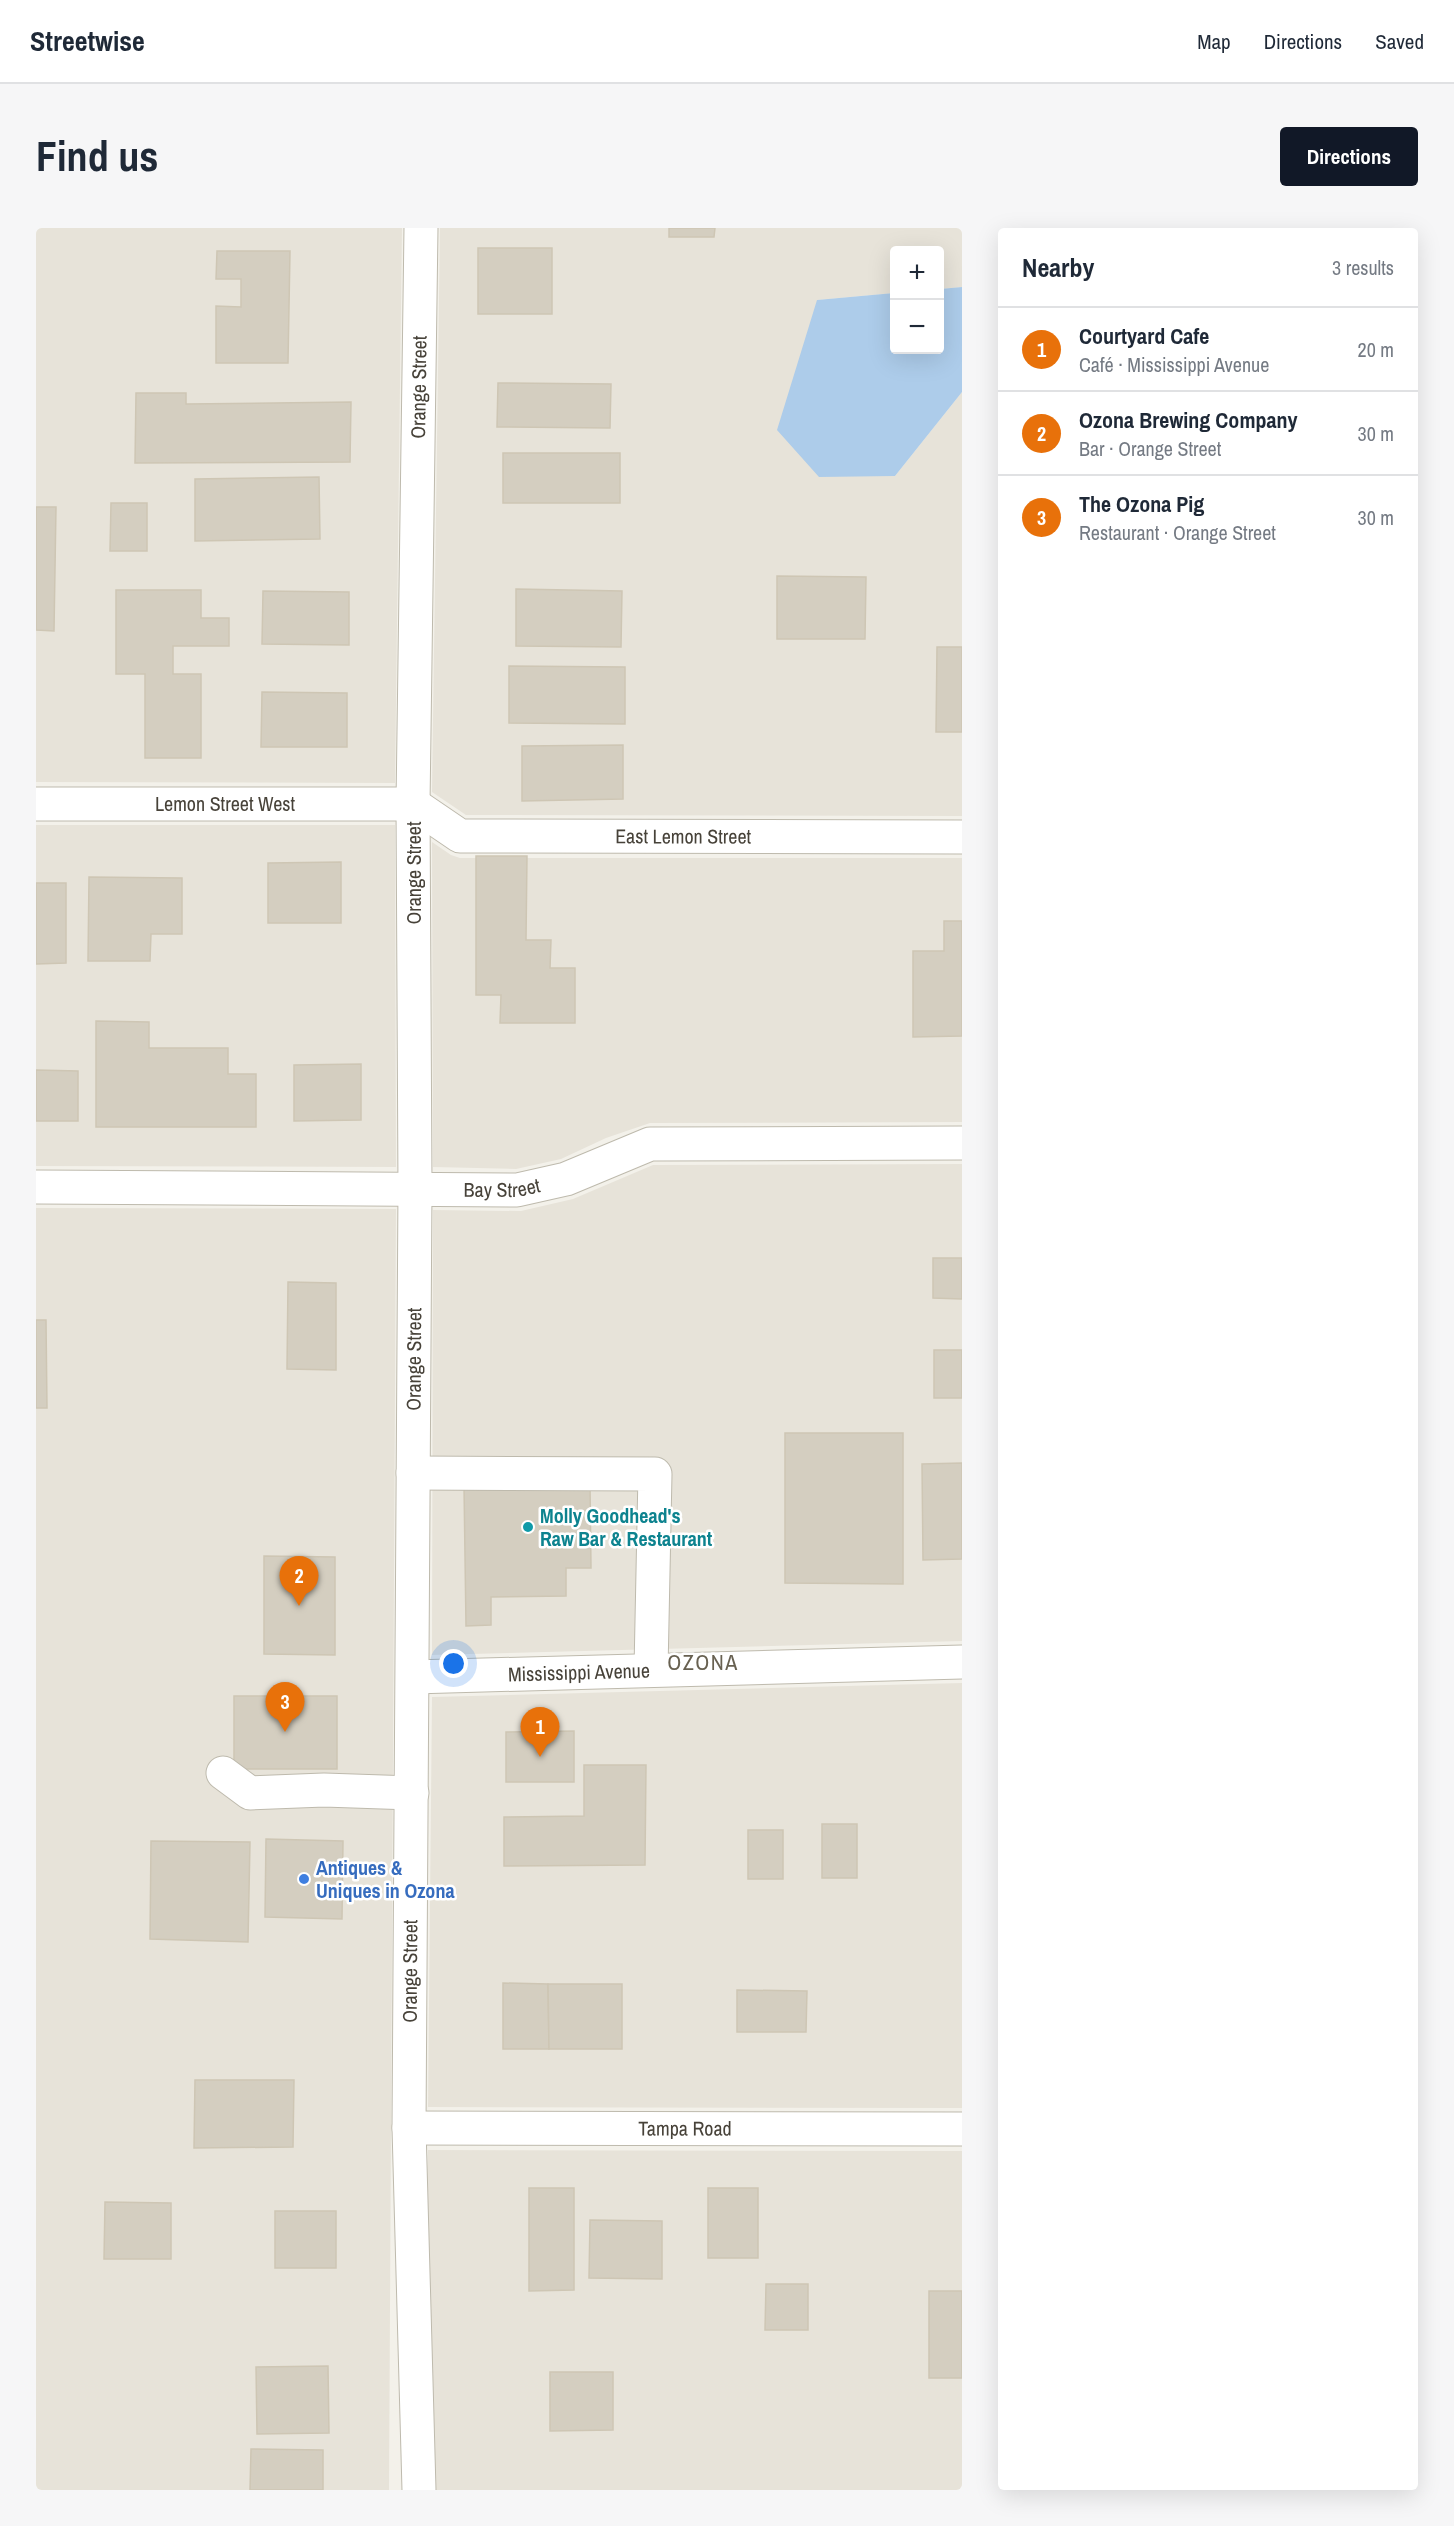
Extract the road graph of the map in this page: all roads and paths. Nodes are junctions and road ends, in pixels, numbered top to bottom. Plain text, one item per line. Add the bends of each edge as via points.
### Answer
1 (421, 228) edge
2 (36, 804) edge
3 (413, 804) junction
4 (962, 837) edge
5 (962, 1143) edge
6 (36, 1187) edge
7 (415, 1188) junction
8 (413, 1473) junction
9 (962, 1662) edge
10 (651, 1670) junction
11 (413, 1677) junction
12 (223, 1773) dead end
13 (412, 1792) junction
14 (409, 2128) junction
15 (962, 2129) edge
16 (419, 2490) edge

1 - 3 street, Orange Street
2 - 3 street, Lemon Street West
3 - 4 street, East Lemon Street via 460,836
3 - 7 street, Orange Street
5 - 7 street, Bay Street via 650,1144 566,1179 517,1190
6 - 7 street, Bay Street
7 - 8 street, Orange Street
8 - 10 street via 655,1474
8 - 11 street, Orange Street
9 - 10 street, Mississippi Avenue
10 - 11 street, Mississippi Avenue
11 - 13 street, Orange Street
12 - 13 street via 250,1793
13 - 14 street, Orange Street
14 - 15 street, Tampa Road
14 - 16 street, Orange Street

